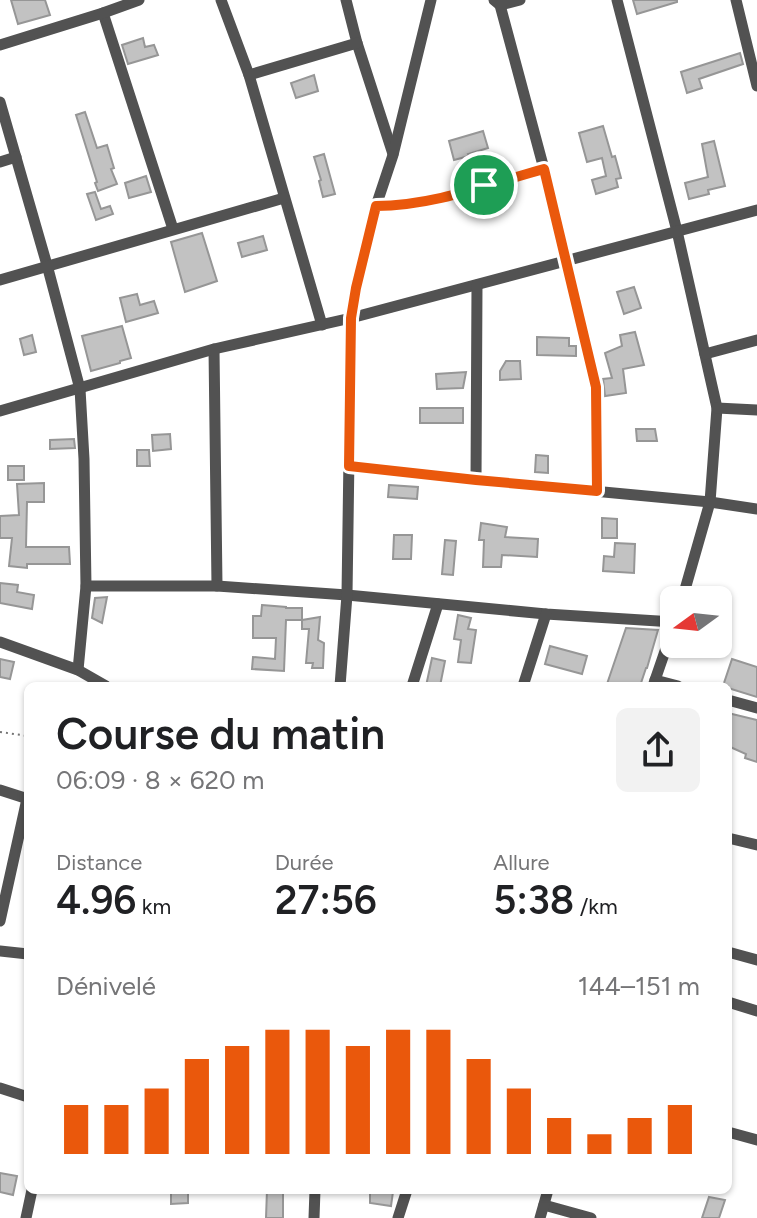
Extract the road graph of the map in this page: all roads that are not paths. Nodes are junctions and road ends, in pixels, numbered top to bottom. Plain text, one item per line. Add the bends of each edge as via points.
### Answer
1 (139, 0) edge
2 (221, 0) edge
3 (346, 0) edge
4 (431, 0) edge
5 (520, 0) edge
6 (617, 0) edge
7 (736, 0) edge
8 (497, 2) edge
9 (103, 13) junction
10 (357, 43) junction
11 (0, 45) edge
12 (249, 75) junction
13 (757, 86) edge
14 (0, 102) edge
15 (393, 155) junction
16 (16, 157) junction
17 (0, 162) edge
18 (544, 169) junction
19 (284, 198) junction
20 (376, 206) junction
21 (757, 210) edge
22 (173, 229) junction
23 (677, 231) junction
24 (566, 261) junction
25 (47, 265) junction
26 (0, 280) edge
27 (477, 285) junction
28 (351, 318) junction
29 (322, 325) junction
30 (757, 340) edge
31 (214, 349) junction
32 (705, 354) junction
33 (80, 389) junction
34 (717, 408) junction
35 (757, 410) edge
36 (0, 411) edge
37 (349, 466) junction
38 (476, 480) junction
39 (597, 491) junction
40 (710, 502) junction
41 (757, 509) edge
42 (86, 586) junction
43 (217, 586) junction
44 (686, 586) edge
45 (347, 595) junction
46 (438, 604) junction
47 (546, 614) junction
48 (660, 623) edge
49 (0, 642) edge
50 (662, 658) edge
51 (78, 670) junction
52 (99, 682) edge
53 (340, 682) edge
54 (413, 682) edge
55 (524, 682) edge
56 (654, 682) edge
57 (732, 701) edge
58 (757, 708) edge
59 (0, 790) edge
60 (24, 798) edge
61 (24, 816) edge
62 (732, 839) edge
63 (757, 845) edge
64 (0, 921) edge
65 (0, 951) edge
66 (732, 953) edge
67 (24, 954) edge
68 (757, 960) edge
69 (732, 1003) edge
70 (757, 1011) edge
71 (0, 1088) edge
72 (24, 1096) edge
73 (732, 1133) edge
74 (757, 1140) edge
75 (31, 1194) edge
76 (315, 1194) edge
77 (406, 1194) edge
78 (547, 1194) edge
79 (544, 1205) junction
80 (26, 1218) edge
81 (314, 1218) edge
82 (398, 1218) edge
83 (540, 1218) edge
84 (591, 1218) edge

1 - 9 street
2 - 12 street
3 - 10 street
4 - 15 street
5 - 8 street
6 - 23 street
7 - 13 street
8 - 18 street
9 - 11 street
9 - 22 street
10 - 12 street
10 - 15 street
12 - 19 street
14 - 16 street
15 - 20 street
16 - 17 street
16 - 25 street
18 - 20 street via 423,202
18 - 24 street
19 - 22 street
19 - 29 street
20 - 28 street
21 - 23 street
22 - 25 street
23 - 24 street
23 - 32 street
24 - 27 street
24 - 39 street via 596,387
25 - 26 street
25 - 33 street
27 - 28 street
27 - 38 street
28 - 29 street
28 - 37 street
29 - 31 street
30 - 32 street
31 - 33 street
31 - 43 street
32 - 34 street
33 - 36 street
33 - 42 street
34 - 35 street
34 - 40 street
37 - 38 street
37 - 45 street
38 - 39 street
39 - 40 street
40 - 41 street
40 - 44 street
42 - 43 street
42 - 51 street
43 - 45 street
45 - 46 street
45 - 53 street
46 - 47 street
46 - 54 street
47 - 48 street
47 - 55 street
49 - 51 street
50 - 56 street
51 - 52 street
57 - 58 street
59 - 60 street
61 - 64 street
62 - 63 street
65 - 67 street
66 - 68 street
69 - 70 street
71 - 72 street
73 - 74 street
75 - 80 street
76 - 81 street
77 - 82 street
78 - 79 street
79 - 83 street
79 - 84 street

